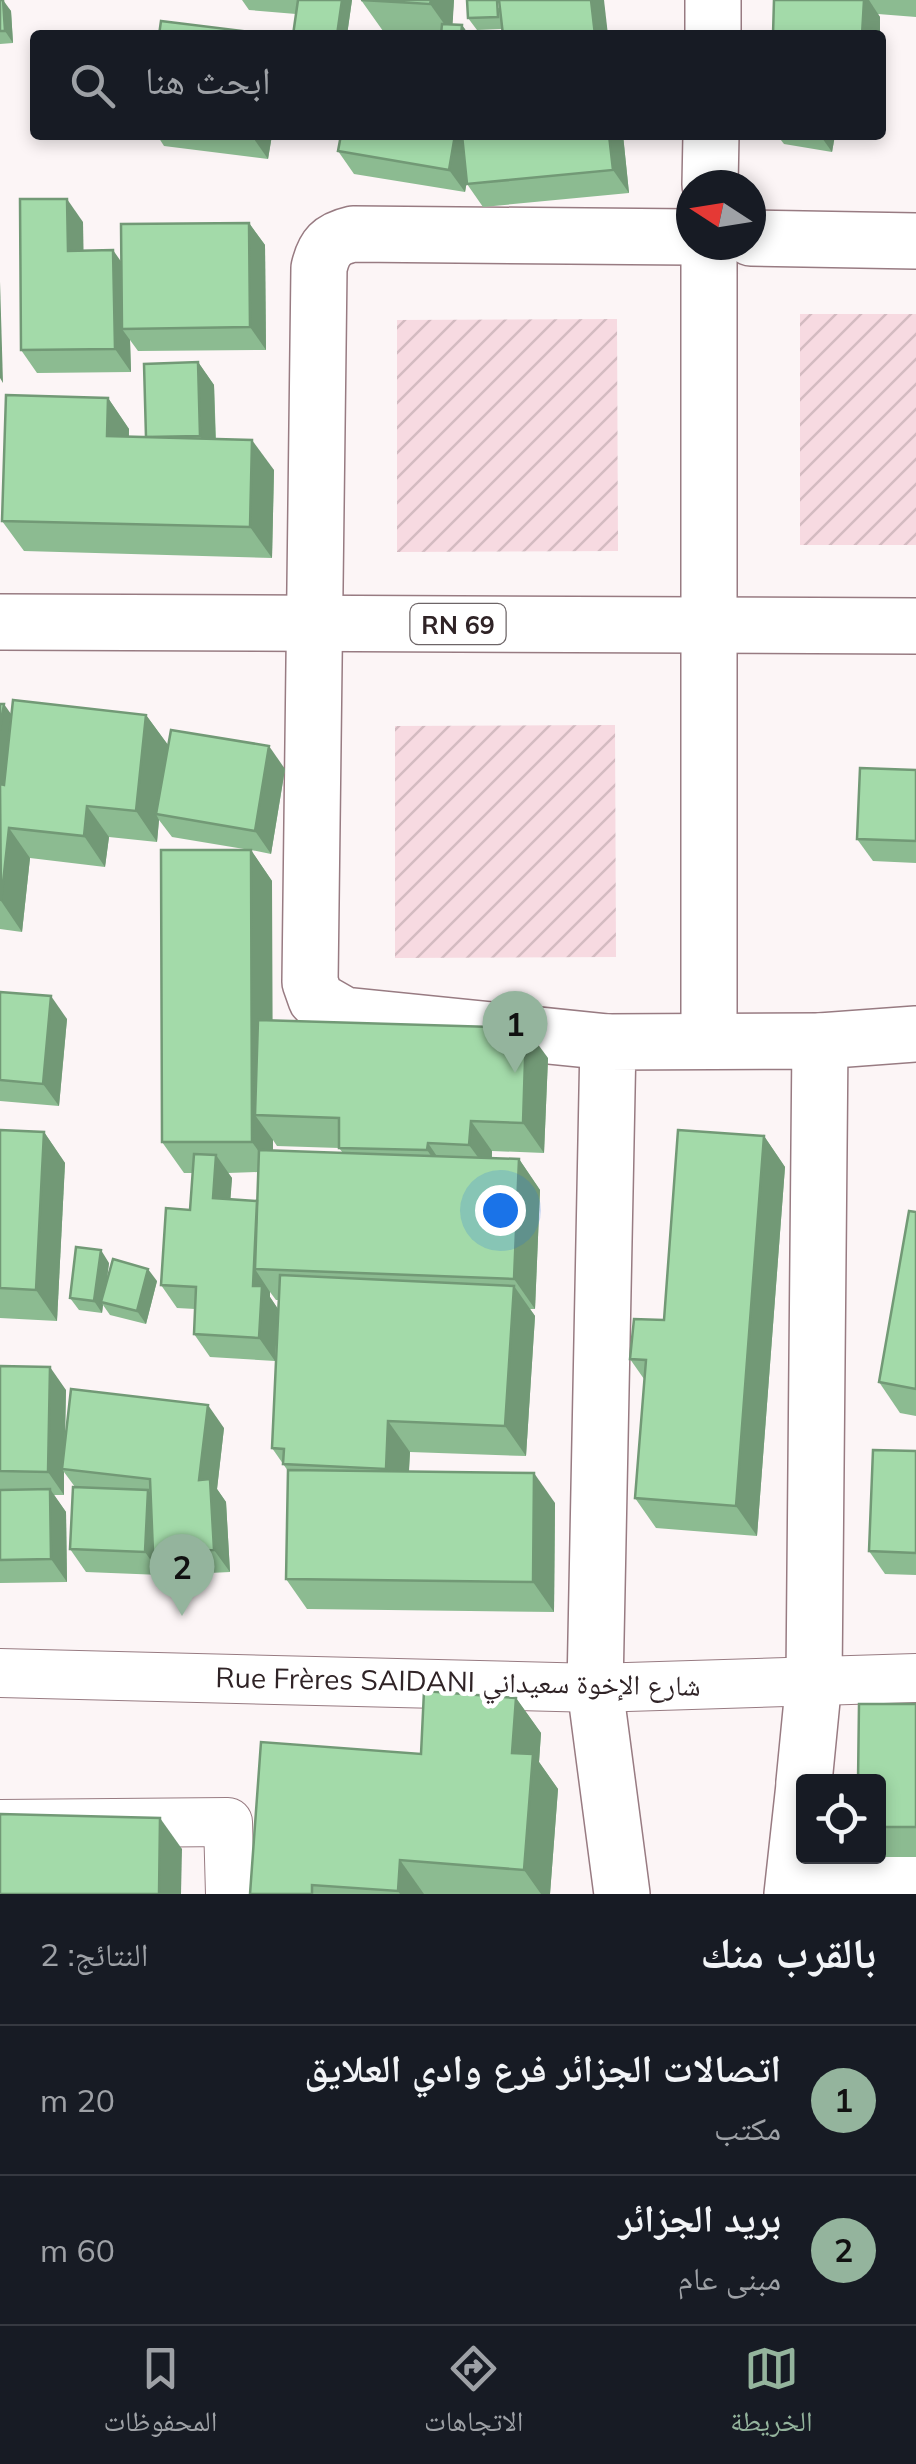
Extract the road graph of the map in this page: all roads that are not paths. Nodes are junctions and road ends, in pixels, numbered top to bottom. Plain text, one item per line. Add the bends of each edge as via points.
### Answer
1 (714, 0) edge
2 (713, 30) edge
3 (711, 140) edge
4 (710, 170) edge
5 (676, 237) edge
6 (766, 238) edge
7 (916, 241) edge
8 (708, 260) edge
9 (0, 622) edge
10 (316, 622) junction
11 (708, 625) junction
12 (916, 626) edge
13 (916, 1034) edge
14 (709, 1040) junction
15 (820, 1041) junction
16 (608, 1042) junction
17 (0, 1673) edge
18 (916, 1678) edge
19 (814, 1680) junction
20 (595, 1688) junction
21 (805, 1774) edge
22 (0, 1824) edge
23 (796, 1856) edge
24 (916, 1876) edge
25 (793, 1883) edge
26 (230, 1894) edge
27 (622, 1894) edge

1 - 2 main road
3 - 4 main road
5 - 10 main road via 353,234 324,249 318,268
6 - 7 main road
8 - 11 main road
9 - 10 main road, RN 69
10 - 11 main road, RN 69
10 - 16 main road via 310,982 316,999 344,1015
11 - 12 main road, RN 69
11 - 14 main road
13 - 15 main road
14 - 15 main road
14 - 16 main road
15 - 19 main road
16 - 20 main road
17 - 20 street, Rue Frères SAIDANI شارع الإخوة سعيداني
18 - 19 street, Rue Frères SAIDANI شارع الإخوة سعيداني
19 - 20 street, Rue Frères SAIDANI شارع الإخوة سعيداني
19 - 21 main road
20 - 27 main road
22 - 26 street via 228,1822
23 - 25 main road
24 - 25 street

